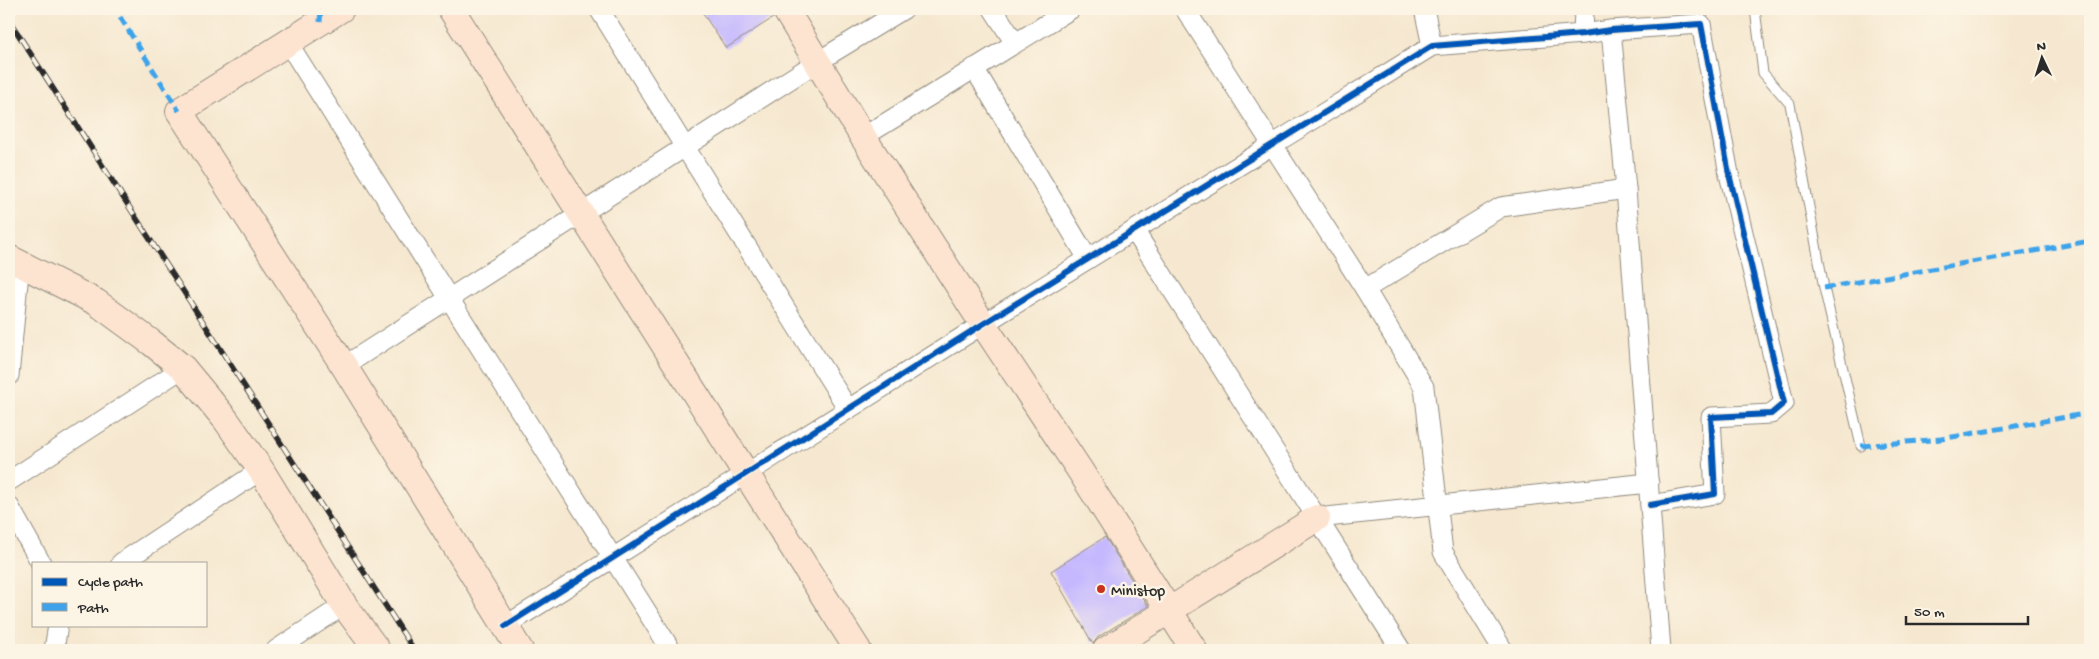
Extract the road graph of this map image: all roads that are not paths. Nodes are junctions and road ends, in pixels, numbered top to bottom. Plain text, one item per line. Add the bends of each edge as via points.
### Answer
1 (341, 9) edge
2 (451, 9) edge
3 (599, 9) edge
4 (785, 9) edge
5 (904, 9) edge
6 (993, 9) edge
7 (1071, 9) edge
8 (1185, 9) edge
9 (1424, 9) edge
10 (1584, 9) edge
11 (1755, 9) edge
12 (1612, 30) junction
13 (1583, 34) junction
14 (288, 43) junction
15 (1014, 44) junction
16 (1432, 46) junction
17 (817, 62) junction
18 (974, 68) junction
19 (863, 137) junction
20 (1272, 145) junction
21 (685, 147) junction
22 (1626, 189) junction
23 (581, 214) junction
24 (1134, 230) junction
25 (1088, 258) junction
26 (14, 260) edge
27 (1365, 289) junction
28 (448, 299) junction
29 (983, 324) junction
30 (344, 366) junction
31 (183, 368) junction
32 (9, 376) edge
33 (848, 409) junction
34 (1861, 446) dead end
35 (262, 470) junction
36 (746, 473) junction
37 (9, 481) edge
38 (1649, 483) junction
39 (1437, 504) junction
40 (1650, 505) junction
41 (11, 513) edge
42 (1317, 518) junction
43 (611, 559) junction
44 (40, 562) edge
45 (123, 562) edge
46 (344, 605) junction
47 (1168, 611) junction
48 (58, 626) edge
49 (505, 626) junction
50 (54, 650) edge
51 (276, 650) edge
52 (377, 650) edge
53 (520, 650) edge
54 (670, 650) edge
55 (858, 650) edge
56 (1106, 650) edge
57 (1194, 650) edge
58 (1401, 650) edge
59 (1502, 650) edge
60 (1660, 650) edge

1 - 14 street
2 - 23 street
3 - 21 street
4 - 17 street
5 - 17 street
6 - 15 street
7 - 15 street
8 - 20 street
9 - 16 street
10 - 13 street
11 - 34 lane via 1763,73 1790,104 1824,288
12 - 13 street
12 - 22 street
12 - 40 street via 1702,24 1729,174 1784,403 1772,414 1711,417 1714,494
13 - 16 street
14 - 28 street
14 - 30 street via 179,111
15 - 18 street
16 - 20 street
17 - 19 street
17 - 21 street
18 - 19 street
18 - 25 street
19 - 29 street
20 - 24 street
20 - 27 street
21 - 23 street
21 - 33 street
22 - 27 street via 1501,207
22 - 38 street
23 - 28 street
23 - 36 street
24 - 25 street
24 - 42 street
25 - 29 street
26 - 31 street via 96,302
26 - 32 street
27 - 39 street via 1424,387
28 - 30 street
28 - 43 street
29 - 33 street
29 - 47 street
30 - 49 street
31 - 35 street
31 - 37 street
33 - 36 street
35 - 45 street
35 - 46 street
36 - 43 street
36 - 55 street
38 - 39 street
38 - 40 street
39 - 42 street
39 - 59 street via 1443,552
40 - 60 street
41 - 44 street
42 - 47 street
42 - 58 street
43 - 49 street
43 - 54 street
46 - 51 street
46 - 52 street
47 - 56 street
47 - 57 street
48 - 50 street
49 - 53 street

